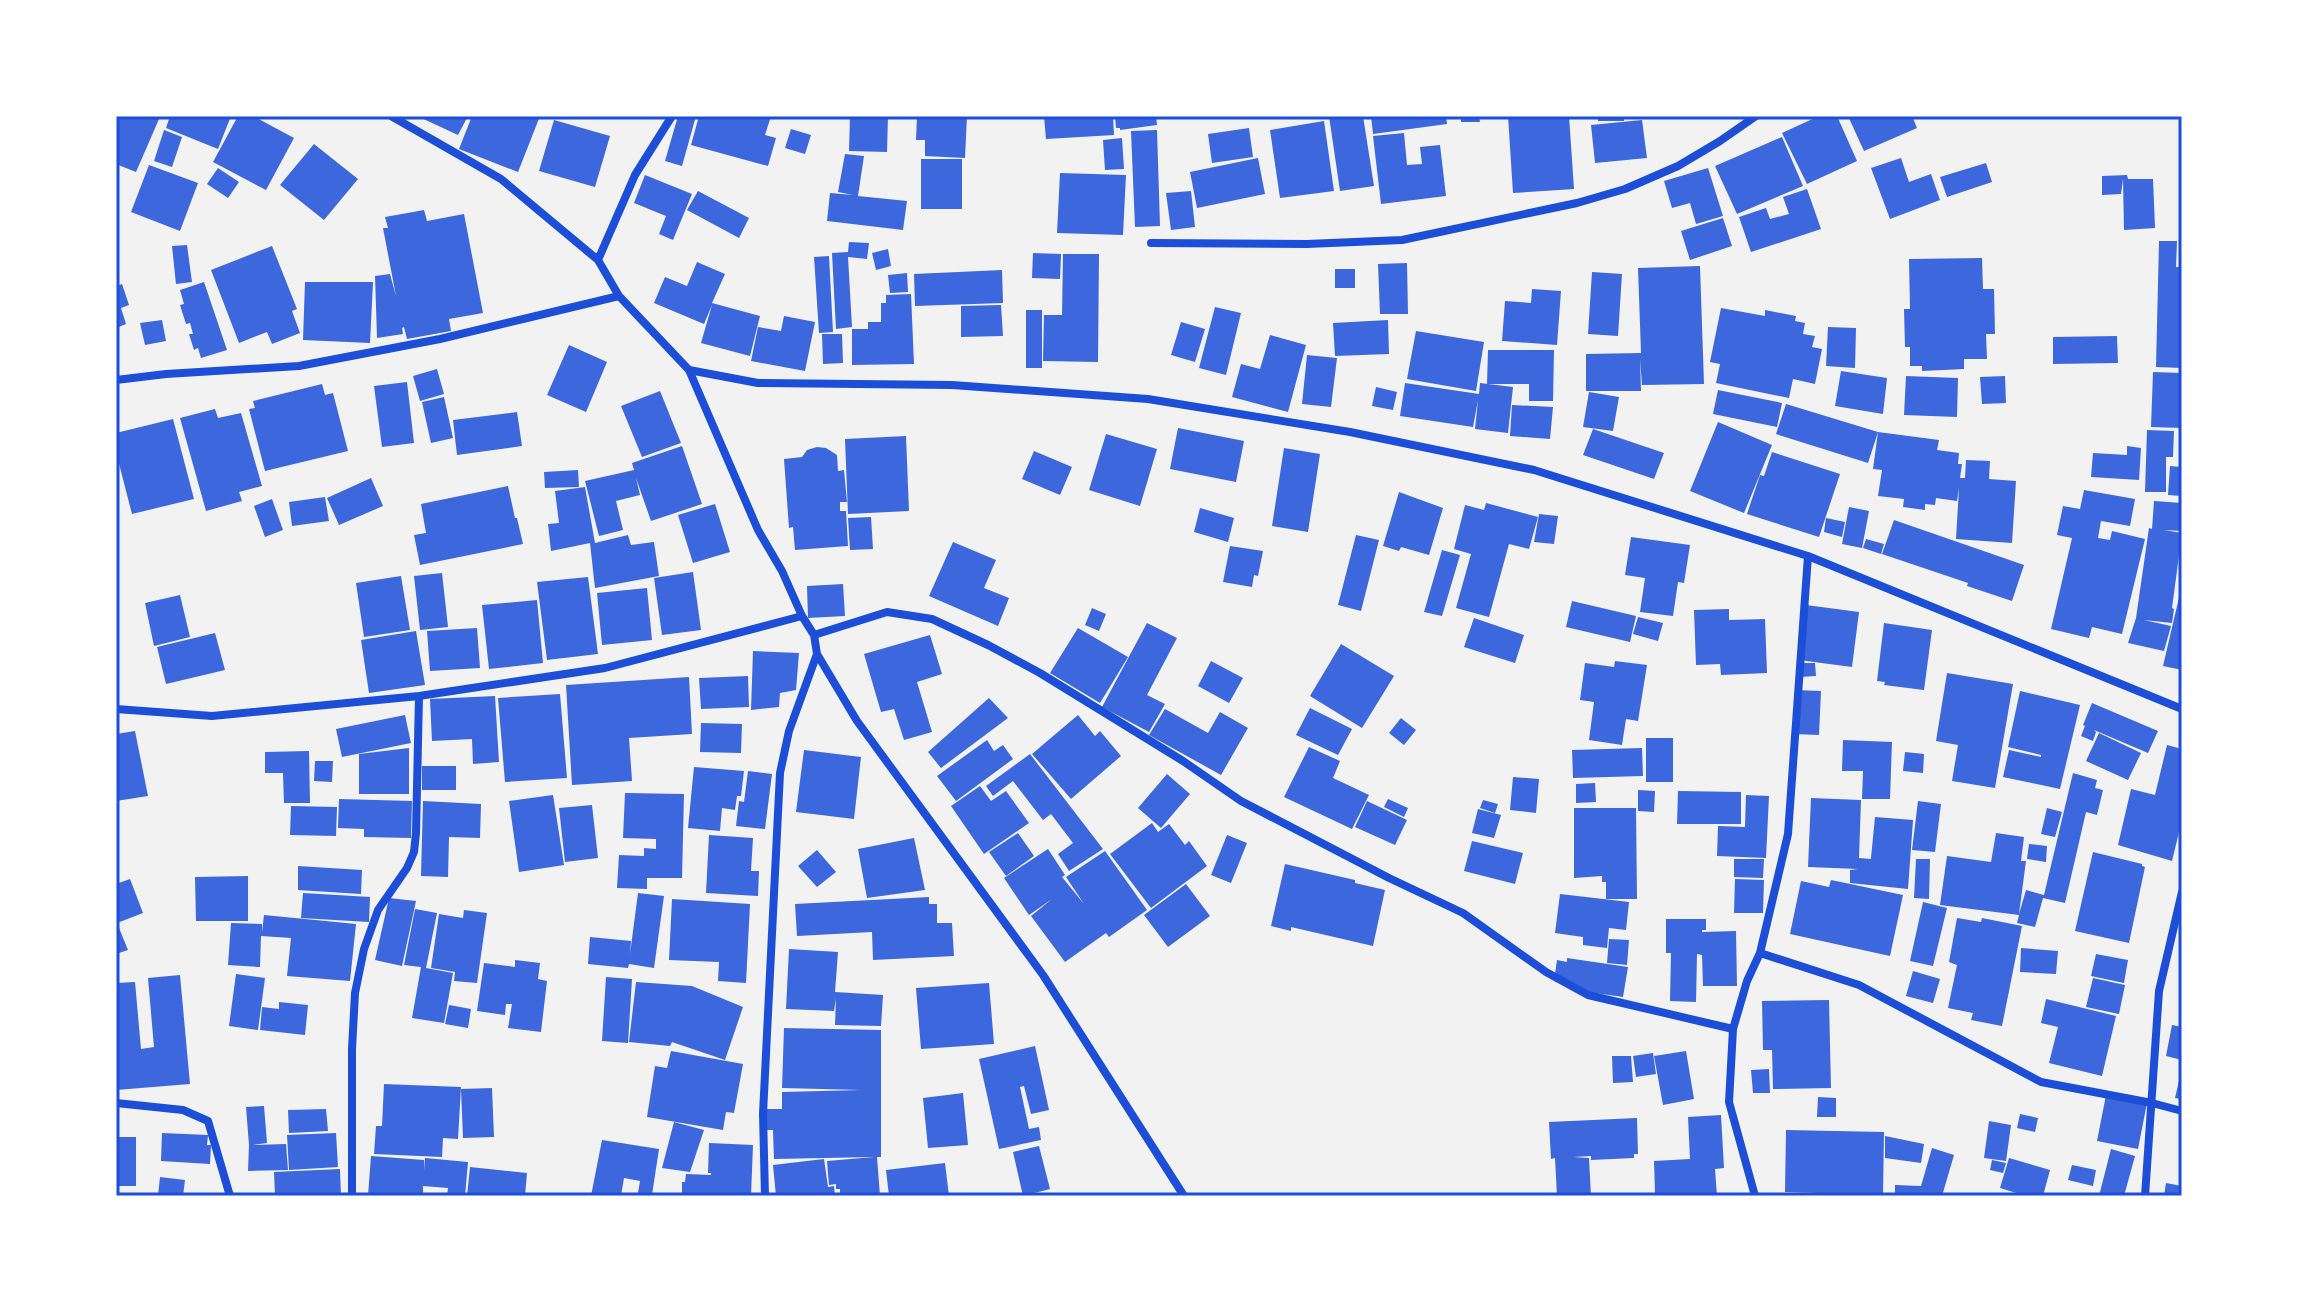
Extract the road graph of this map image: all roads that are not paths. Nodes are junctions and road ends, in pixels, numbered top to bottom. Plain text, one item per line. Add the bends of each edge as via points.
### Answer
1 (391, 116) edge
2 (672, 116) edge
3 (1756, 116) edge
4 (1151, 243) dead end
5 (598, 260) junction
6 (619, 296) junction
7 (689, 370) junction
8 (116, 380) edge
9 (1808, 556) junction
10 (802, 616) junction
11 (814, 635) junction
12 (817, 654) junction
13 (419, 696) junction
14 (116, 709) edge
15 (2182, 709) edge
16 (2182, 892) edge
17 (1760, 953) junction
18 (1733, 1029) junction
19 (116, 1103) edge
20 (2152, 1103) junction
21 (2182, 1111) edge
22 (230, 1196) edge
23 (352, 1196) edge
24 (765, 1196) edge
25 (1184, 1196) edge
26 (1755, 1196) edge
27 (2145, 1196) edge

1 - 5 street via 501,179
2 - 5 street via 635,175
3 - 4 street via 1678,166 1625,189 1402,240
5 - 6 street
6 - 7 street
6 - 8 street via 299,366
7 - 9 street via 758,383 952,385 1148,399 1350,432 1534,470
7 - 10 street via 758,530
9 - 15 street
9 - 17 street via 1788,834
10 - 11 street
10 - 13 street via 605,668
11 - 12 street
11 - 18 street via 887,612 932,619 1040,673 1241,801 1463,913 1588,995
12 - 24 street via 780,773 763,1114
12 - 25 street via 857,721 1043,975
13 - 14 street via 212,716
13 - 23 street via 414,852 378,910 355,993
16 - 20 street via 2159,991
17 - 18 street
17 - 20 street via 1859,985 2041,1082
18 - 26 street via 1729,1102
19 - 22 street via 183,1110 208,1121
20 - 21 street
20 - 27 street

